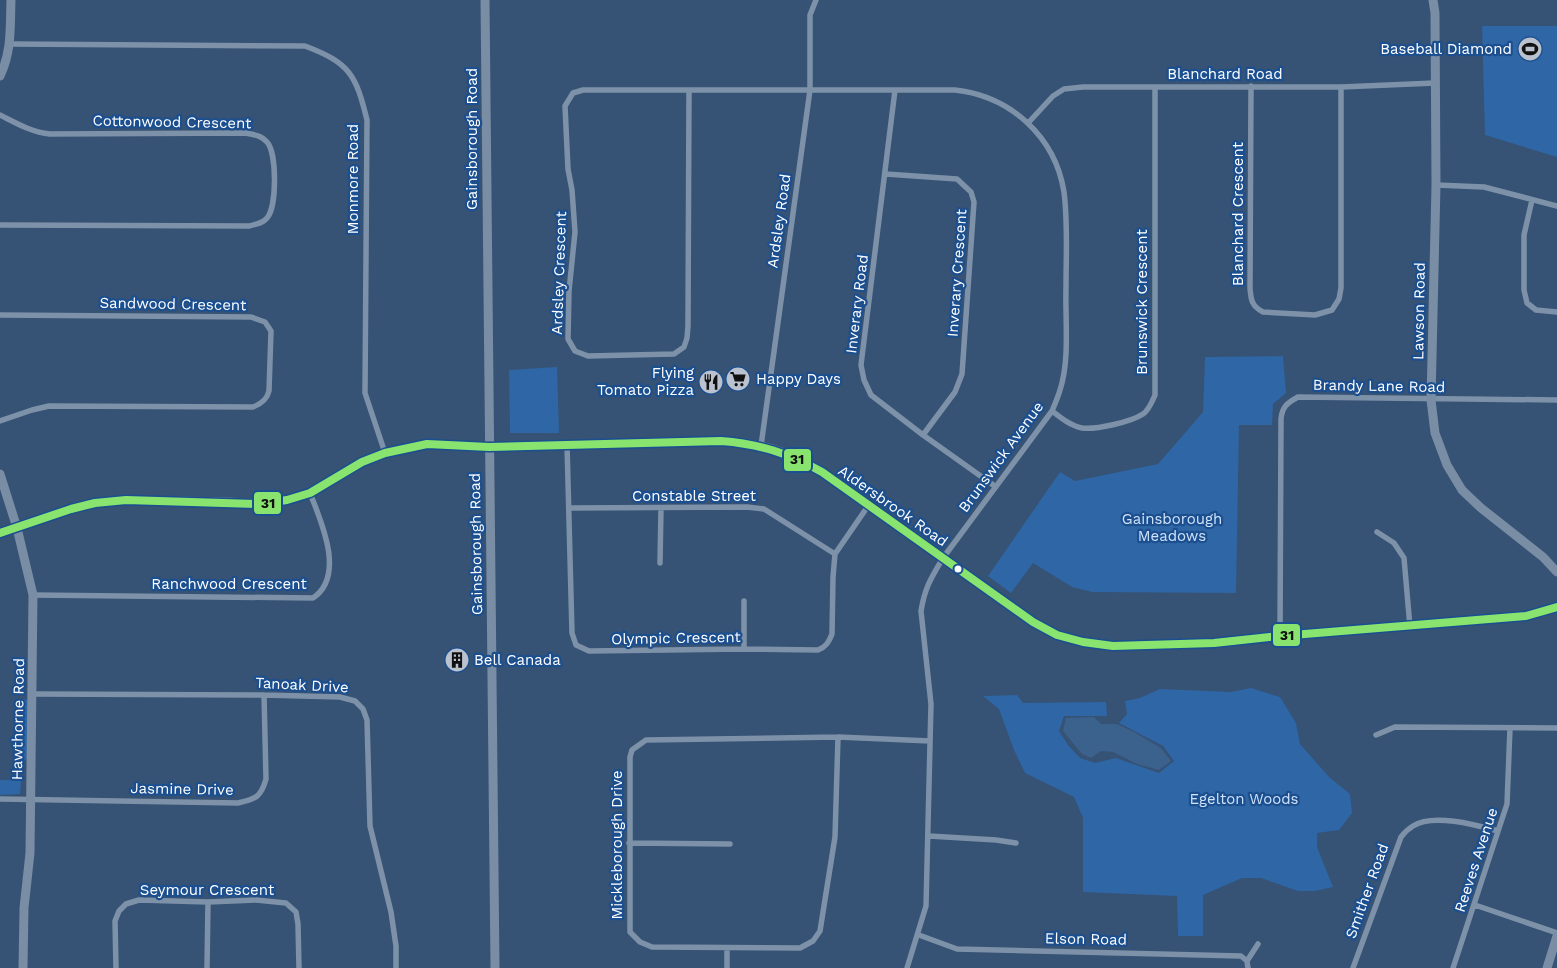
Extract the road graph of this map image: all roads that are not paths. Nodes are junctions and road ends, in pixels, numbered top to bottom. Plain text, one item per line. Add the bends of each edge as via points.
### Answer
1 (11, 0) edge
2 (485, 0) edge
3 (816, 0) edge
4 (1433, 0) edge
5 (10, 44) junction
6 (0, 76) edge
7 (1435, 83) junction
8 (1251, 86) junction
9 (1155, 87) junction
10 (1341, 88) junction
11 (690, 90) junction
12 (810, 90) junction
13 (895, 90) junction
14 (0, 115) edge
15 (1028, 122) junction
16 (886, 174) junction
17 (1436, 185) junction
18 (1532, 200) junction
19 (1557, 206) edge
20 (0, 225) edge
21 (1557, 312) edge
22 (0, 315) edge
23 (1431, 400) junction
24 (1557, 400) edge
25 (1052, 411) junction
26 (0, 421) edge
27 (923, 435) junction
28 (568, 444) junction
29 (489, 446) junction
30 (762, 446) junction
31 (385, 453) junction
32 (0, 474) edge
33 (996, 487) junction
34 (310, 493) junction
35 (868, 506) junction
36 (570, 508) junction
37 (661, 508) junction
38 (17, 528) junction
39 (1378, 532) dead end
40 (0, 533) edge
41 (835, 554) junction
42 (944, 558) junction
43 (660, 563) dead end
44 (1557, 572) edge
45 (33, 596) junction
46 (744, 601) dead end
47 (1557, 607) edge
48 (1410, 627) junction
49 (1280, 636) junction
50 (744, 649) junction
51 (33, 694) junction
52 (264, 695) junction
53 (1510, 728) junction
54 (1557, 728) edge
55 (1376, 735) dead end
56 (838, 737) junction
57 (930, 741) junction
58 (0, 799) edge
59 (32, 799) junction
60 (1498, 831) junction
61 (928, 836) junction
62 (630, 843) junction
63 (730, 844) dead end
64 (1016, 844) dead end
65 (208, 902) junction
66 (1475, 905) junction
67 (1557, 934) edge
68 (918, 935) junction
69 (1258, 944) dead end
70 (727, 948) junction
71 (1247, 961) junction
72 (24, 968) edge
73 (116, 968) edge
74 (207, 968) edge
75 (299, 968) edge
76 (396, 968) edge
77 (494, 968) edge
78 (727, 968) edge
79 (907, 968) edge
80 (1248, 968) edge
81 (1353, 968) edge
82 (1453, 968) edge
83 (1546, 968) edge

1 - 5 street
2 - 29 street, Gainsborough Road
3 - 12 street, Ardsley Road via 810,15
4 - 7 street, Lawson Road
5 - 6 street
5 - 31 street, Monmore Road via 305,46 337,60 349,72 360,92 367,120 365,393
7 - 10 street, Blanchard Road
7 - 17 street, Lawson Road
8 - 9 street, Blanchard Road
8 - 10 street, Blanchard Road
8 - 10 street, Blanchard Crescent via 1252,303 1262,312 1315,315 1332,310 1341,288
9 - 15 street, Blanchard Road via 1064,89 1052,96
9 - 25 street, Brunswick Crescent via 1155,395 1143,414 1109,426 1084,428 1073,425
11 - 11 street, Ardsley Crescent via 688,332 684,347 674,354 660,356 588,356 575,351 568,339 576,232 565,106 573,93 583,90
11 - 12 street, Ardsley Crescent
12 - 13 street, Brunswick Avenue
12 - 30 street, Ardsley Road
13 - 15 street, Brunswick Avenue via 974,92 1004,105
13 - 16 street, Inverary Road
14 - 20 street, Cottonwood Crescent via 27,128 50,134 258,135 268,143 273,155 274,191 268,217 261,224 249,226
15 - 25 street, Brunswick Avenue via 1058,167 1064,192 1065,361 1061,389
16 - 27 street, Inverary Road via 861,365 871,395
16 - 27 street, Inverary Crescent via 957,179 971,192 974,202 962,374 955,392
17 - 18 street via 1484,187
17 - 23 street, Lawson Road
18 - 19 street
18 - 21 street via 1524,235 1527,304 1536,310
22 - 26 street, Sandwood Crescent via 252,317 265,322 271,331 268,396 253,407 49,406
23 - 24 street, Brandy Lane Road
23 - 44 street, Lawson Road via 1434,432 1447,465 1462,490
23 - 49 street, Brandy Lane Road via 1298,398 1288,402 1282,410
25 - 33 street, Brunswick Avenue
27 - 33 street, Inverary Road
28 - 29 street, Aldersbrook Road
28 - 30 street, Aldersbrook Road via 721,441
28 - 36 street, Olympic Crescent
29 - 31 street, Aldersbrook Road via 428,444
29 - 77 street, Gainsborough Road
30 - 35 street, Aldersbrook Road via 796,457
31 - 34 street, Aldersbrook Road via 362,462
32 - 38 street, Hawthorne Road
33 - 42 street, Brunswick Avenue
34 - 38 street, Aldersbrook Road via 260,504 126,500 95,503
34 - 45 street, Ranchwood Crescent via 328,541 329,563 323,589 313,598
35 - 41 street, Olympic Crescent
35 - 42 street, Aldersbrook Road
36 - 37 street, Constable Street
36 - 50 street, Olympic Crescent via 572,633 576,644 589,651
37 - 41 street, Constable Street via 764,509
37 - 43 street
38 - 40 street, Aldersbrook Road
38 - 45 street, Hawthorne Road
39 - 48 street via 1394,543 1404,558
41 - 50 street, Olympic Crescent via 832,634 824,648
42 - 49 street, Aldersbrook Road via 1033,622 1058,635 1083,642 1113,646 1214,643
42 - 57 street, Brunswick Avenue via 927,583 921,611 931,704
45 - 51 street, Hawthorne Road
46 - 50 street
47 - 48 street, Aldersbrook Road via 1526,616
48 - 49 street, Aldersbrook Road
51 - 52 street, Tanoak Drive
51 - 59 street, Hawthorne Road
52 - 59 street, Jasmine Drive via 266,779 263,792 251,800 238,803
52 - 76 street, Tanoak Drive via 340,697 355,701 364,709 370,826 391,912
53 - 54 street
53 - 55 street via 1395,727
53 - 60 street, Reeves Avenue via 1508,804
56 - 57 street, Mickleborough Drive
56 - 62 street, Mickleborough Drive via 646,740 632,750 630,757
56 - 70 street, Mickleborough Drive via 835,837 820,931 813,941 800,948
57 - 61 street, Brunswick Avenue
58 - 59 street, Jasmine Drive
59 - 72 street, Hawthorne Road via 24,908
60 - 66 street, Reeves Avenue
60 - 81 street, Smither Road via 1464,822 1433,820 1414,825 1401,836
61 - 64 street
61 - 68 street, Brunswick Avenue via 926,906
62 - 63 street
62 - 70 street, Mickleborough Drive via 630,932 640,942 652,947
65 - 73 street, Seymour Crescent via 138,900 126,904 115,921
65 - 74 street
65 - 75 street, Seymour Crescent via 262,900 286,903 296,912
66 - 67 street
66 - 82 street, Reeves Avenue
67 - 83 street
68 - 71 street, Elson Road via 957,949 1242,956
68 - 79 street, Brunswick Avenue
69 - 71 street
70 - 78 street
71 - 80 street

